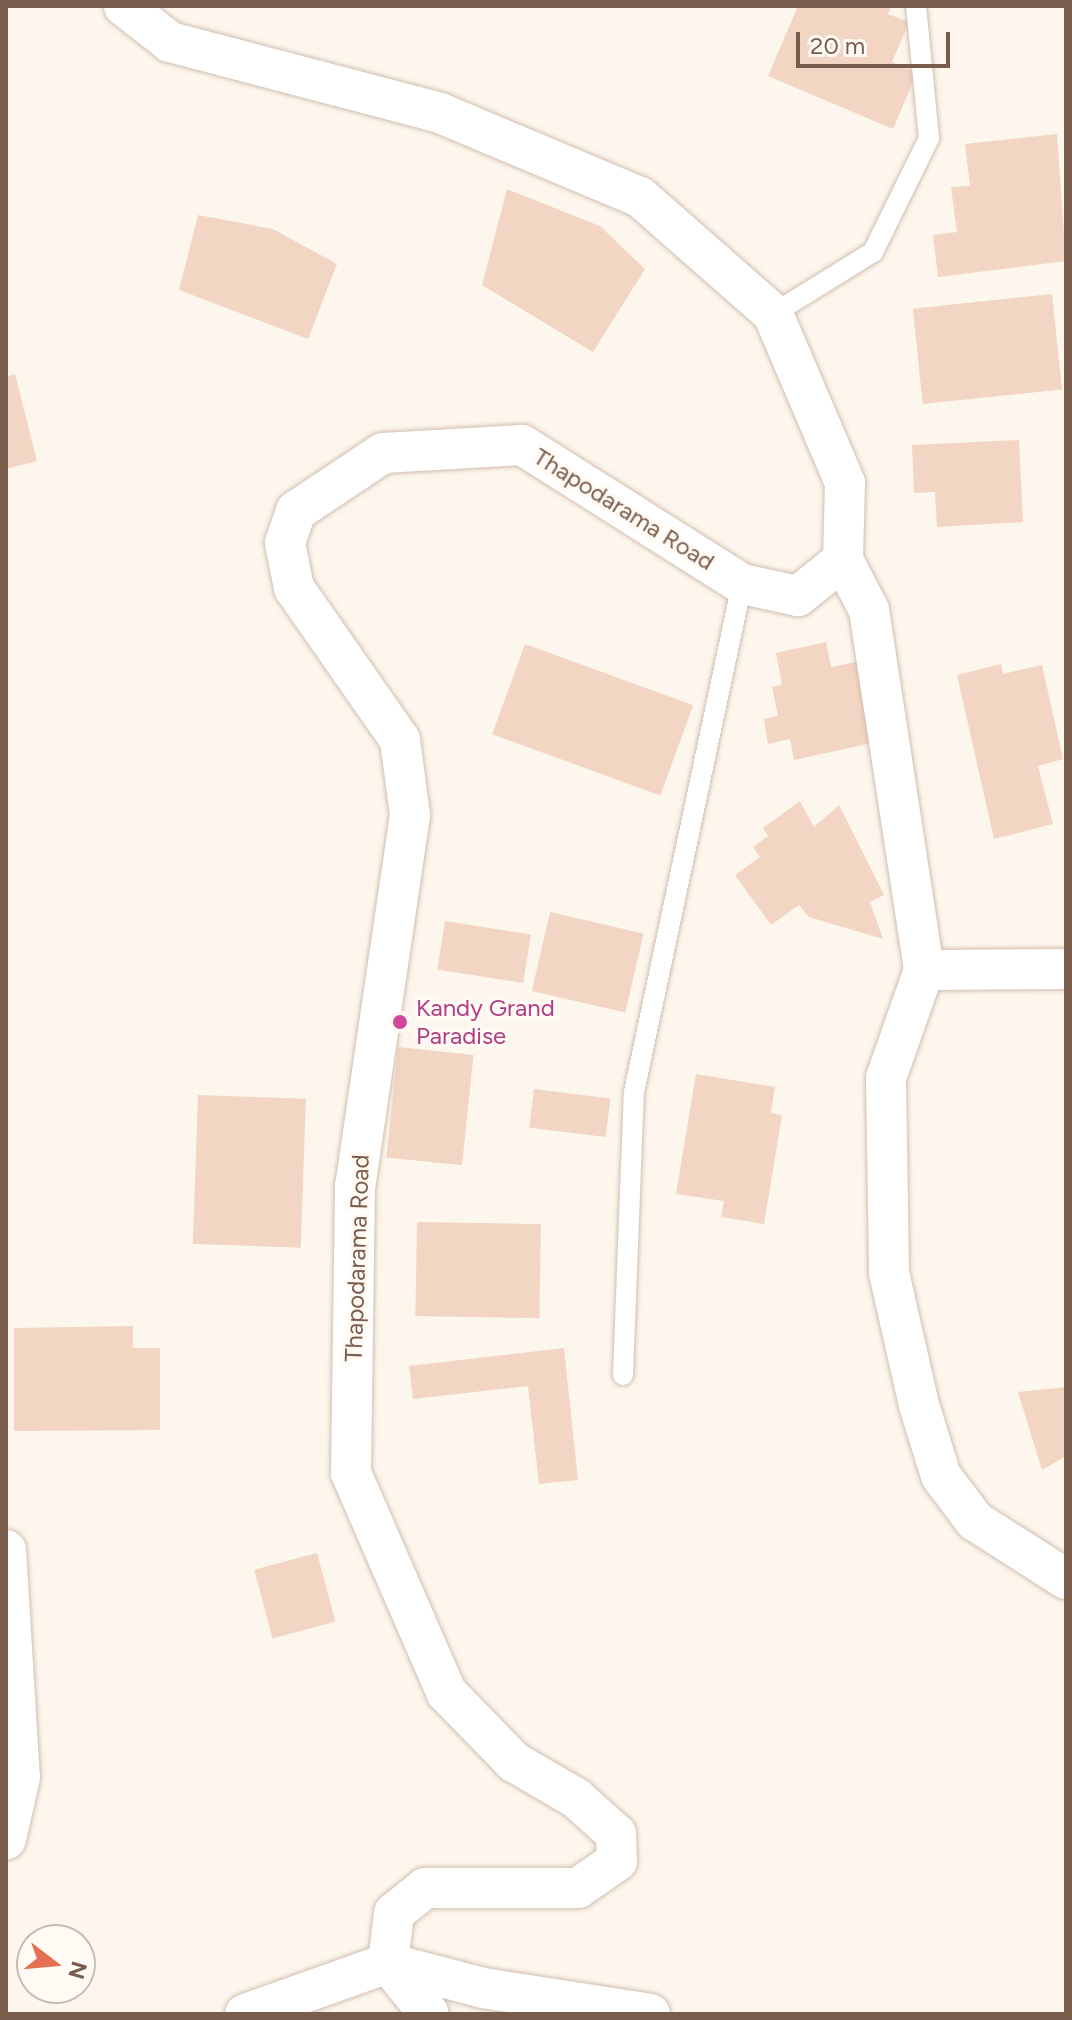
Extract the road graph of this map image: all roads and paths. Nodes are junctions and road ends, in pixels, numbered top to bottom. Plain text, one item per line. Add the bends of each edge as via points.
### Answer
1 (124, 6) edge
2 (916, 6) edge
3 (773, 314) junction
4 (843, 560) junction
5 (742, 584) junction
6 (1066, 969) edge
7 (924, 970) junction
8 (623, 1375) dead end
9 (6, 1550) edge
10 (1066, 1579) edge
11 (6, 1839) edge
12 (388, 1963) junction
13 (245, 2014) edge
14 (429, 2014) edge
15 (650, 2014) edge

1 - 3 street via 170,42 440,113 640,197
2 - 3 lane via 929,138 873,252
3 - 4 street via 845,483
4 - 5 street, Thapodarama Road via 798,596
4 - 7 street via 869,610
5 - 8 lane via 634,1092
5 - 12 street, Thapodarama Road via 522,445 383,453 296,511 285,543 294,588 400,740 410,815 355,1186 351,1473 446,1692 514,1762 576,1798 616,1834 617,1861 578,1888 425,1888 394,1913
6 - 7 street
7 - 10 street via 886,1078 889,1273 919,1405 941,1476 975,1521
9 - 11 street via 20,1777
12 - 13 street
12 - 14 street
12 - 15 street via 483,1988

